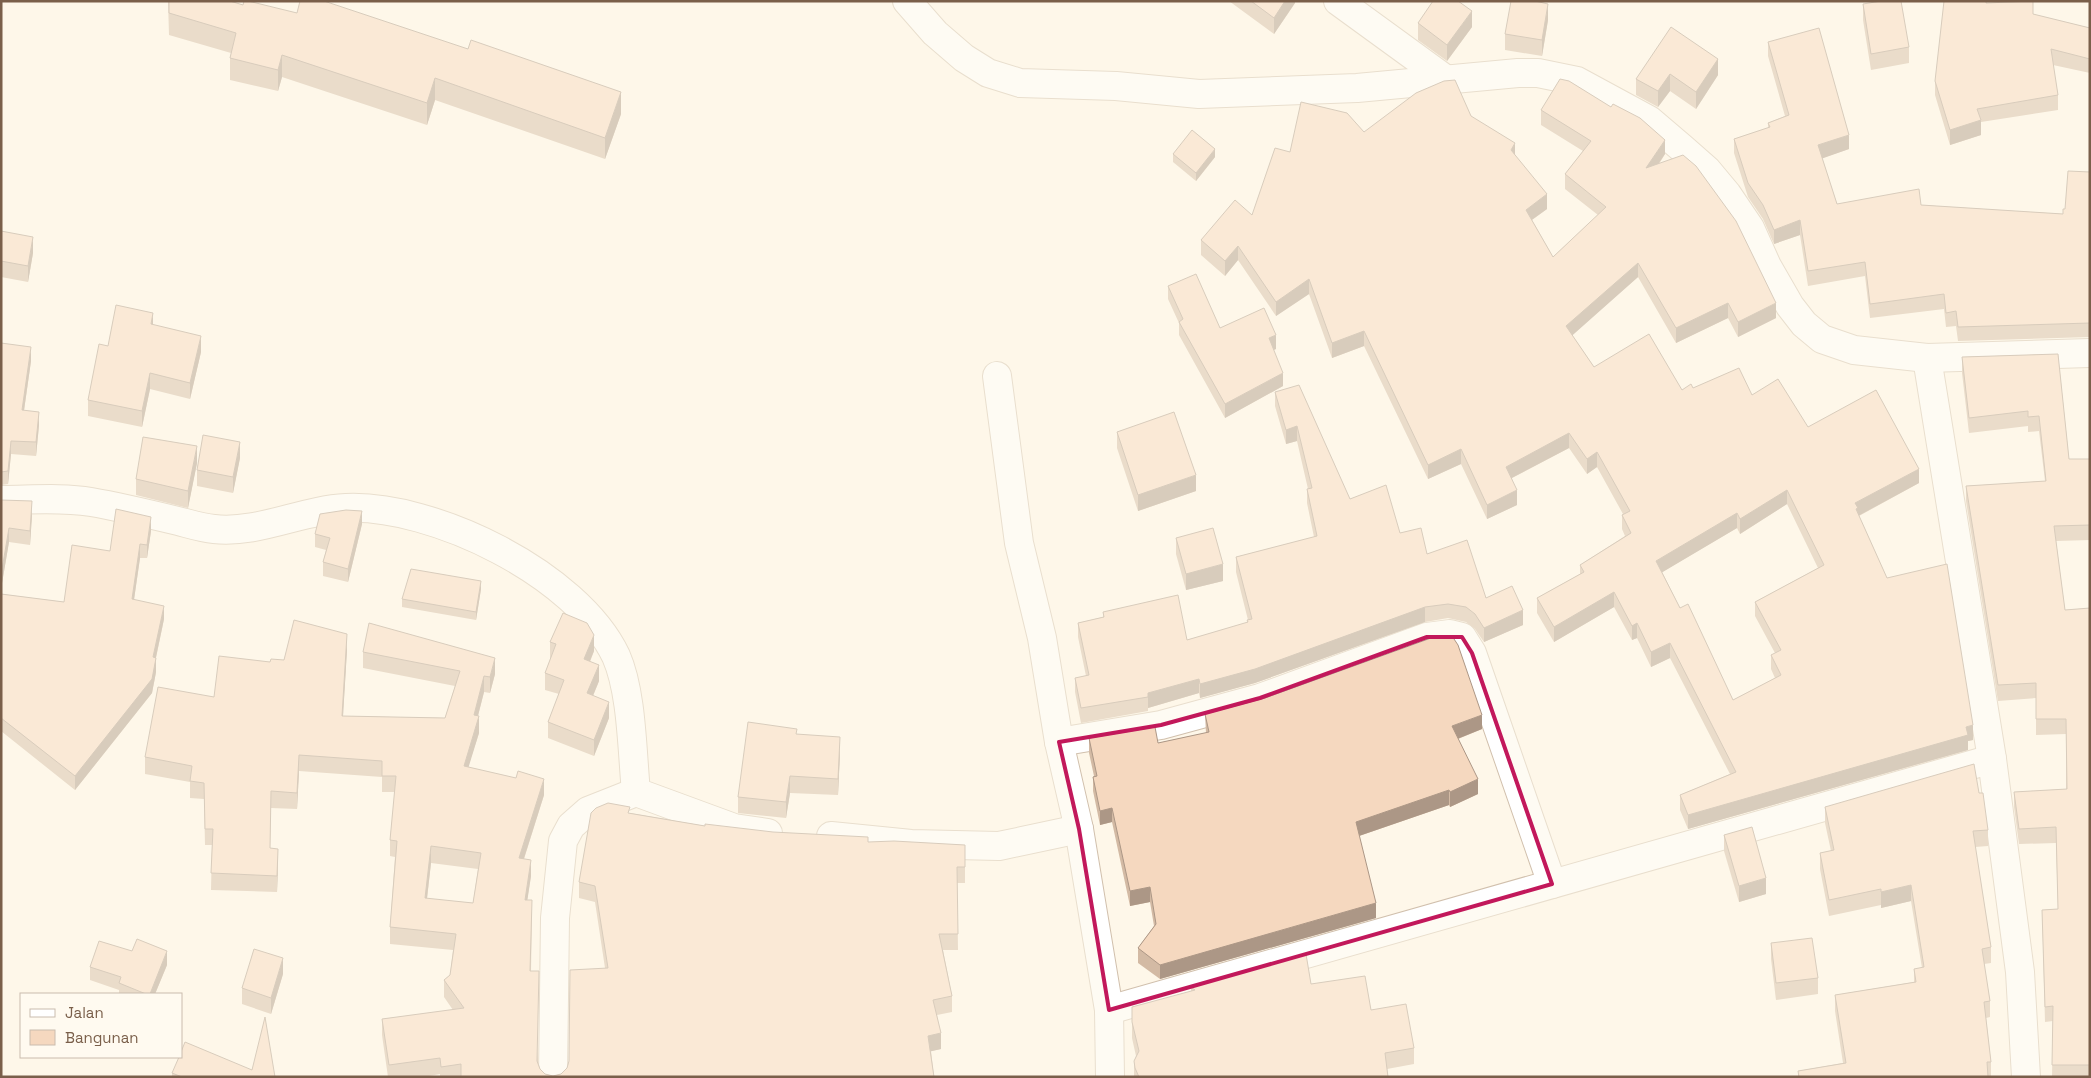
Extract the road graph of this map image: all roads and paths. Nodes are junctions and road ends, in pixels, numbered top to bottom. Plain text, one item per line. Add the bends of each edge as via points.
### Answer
1 (907, 1) edge
2 (1338, 1) edge
3 (1448, 81) junction
4 (2090, 353) edge
5 (1927, 358) junction
6 (997, 376) dead end
7 (1, 500) edge
8 (1059, 742) junction
9 (1992, 759) junction
10 (636, 792) junction
11 (1079, 829) junction
12 (1552, 884) junction
13 (1109, 1010) junction
14 (553, 1077) edge
15 (1110, 1077) edge
16 (2026, 1077) edge

1 - 3 street via 935,33 964,58 988,73 1020,84 1116,86 1199,94
2 - 3 street
3 - 5 street via 1518,73 1577,80 1650,120 1707,170 1727,194 1750,228 1790,306 1810,329 1822,339 1854,350
4 - 5 street
5 - 9 street
6 - 8 street via 1019,543 1042,638
7 - 10 street via 89,501 214,529 248,527 343,508 378,508 442,525 487,543 564,592 599,627 616,656 625,686
8 - 11 street
8 - 12 street via 1161,725 1260,698 1427,637 1450,634 1462,638 1472,652
9 - 12 street
9 - 16 street via 2020,972
10 - 11 street via 734,828 911,844 1000,846
10 - 14 street via 588,811 571,826 563,841 555,918
11 - 13 street
12 - 13 street
13 - 15 street

